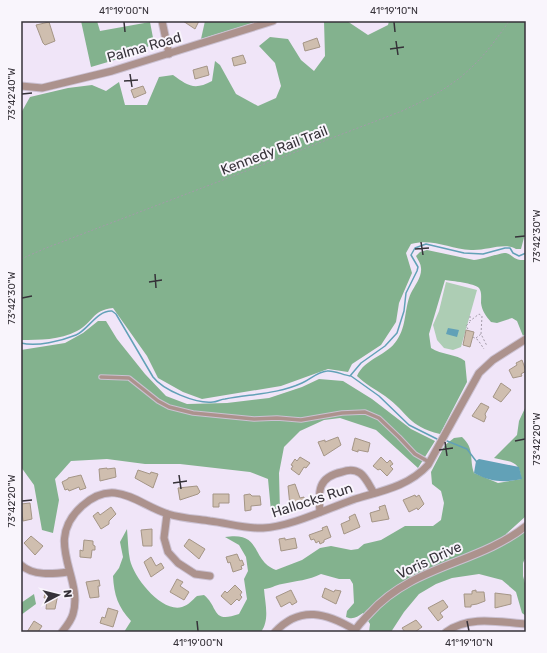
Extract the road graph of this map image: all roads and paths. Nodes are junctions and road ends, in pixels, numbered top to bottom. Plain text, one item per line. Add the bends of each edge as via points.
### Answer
1 (162, 21) edge
2 (273, 21) edge
3 (509, 21) edge
4 (169, 54) junction
5 (21, 86) edge
6 (21, 259) edge
7 (470, 316) dead end
8 (470, 321) junction
9 (468, 330) dead end
10 (481, 334) junction
11 (473, 337) dead end
12 (476, 338) junction
13 (526, 339) edge
14 (487, 346) dead end
15 (484, 349) dead end
16 (102, 377) dead end
17 (429, 462) junction
18 (374, 493) junction
19 (320, 512) junction
20 (168, 514) junction
21 (526, 526) edge
22 (21, 565) edge
23 (68, 572) junction
24 (210, 576) dead end
25 (526, 624) edge
26 (355, 631) edge
27 (62, 632) edge
28 (275, 632) edge
29 (446, 632) edge

1 - 4 street
2 - 4 street, Palma Road
3 - 6 path, Kennedy Rail Trail via 477,63 456,83 432,98
4 - 5 street, Palma Road via 42,88
7 - 8 path
8 - 9 path via 466,326
8 - 10 path via 481,314
10 - 12 path
10 - 14 path
11 - 12 path
12 - 15 path
13 - 17 street, Hallocks Run via 492,360 479,373
16 - 17 lane via 129,378 158,402 193,413 254,419 301,420 365,412 379,418 415,454
17 - 18 street, Hallocks Run via 420,473 406,482
18 - 19 street, Hallocks Run
18 - 19 street via 358,472 353,470 332,474 325,479 320,488
19 - 20 street, Hallocks Run via 264,528
20 - 23 street, Hallocks Run via 124,494 109,494 88,501 74,514 67,527 64,550
20 - 24 street via 164,538 168,552 178,563 195,574
21 - 26 street, Voris Drive via 504,541 403,584 378,603
22 - 23 street via 46,574
23 - 27 street, Hallocks Run via 74,609 70,621
25 - 29 street via 470,621 456,625
26 - 28 street via 332,617 316,614 293,619

